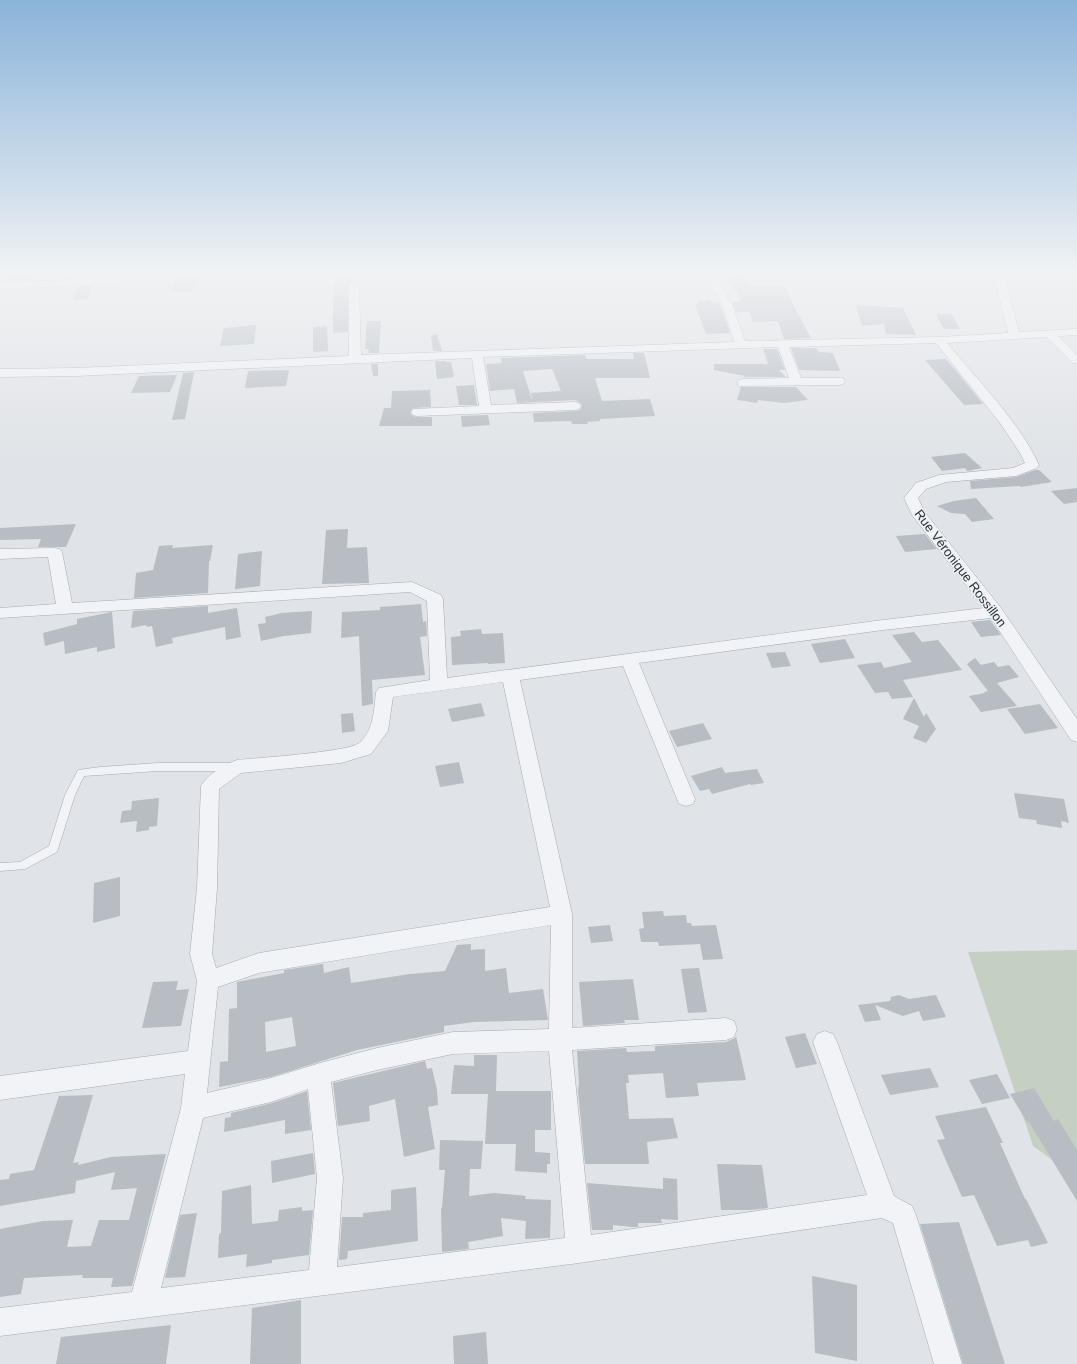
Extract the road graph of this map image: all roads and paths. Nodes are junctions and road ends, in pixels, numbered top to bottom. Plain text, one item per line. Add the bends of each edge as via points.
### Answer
1 (1049, 334) edge
2 (355, 335) edge
3 (737, 335) edge
4 (1038, 335) edge
5 (1014, 336) joint
6 (939, 340) junction
7 (782, 344) junction
8 (741, 345) junction
9 (477, 354) junction
10 (355, 359) junction
11 (1077, 361) edge
12 (0, 373) edge
13 (840, 381) dead end
14 (796, 382) junction
15 (743, 384) dead end
16 (575, 406) dead end
17 (485, 408) junction
18 (417, 412) dead end
19 (0, 554) edge
20 (65, 608) junction
21 (0, 612) edge
22 (995, 612) junction
23 (629, 659) junction
24 (510, 674) junction
25 (439, 685) junction
26 (1076, 730) edge
27 (237, 767) junction
28 (686, 799) dead end
29 (0, 867) edge
30 (562, 914) junction
31 (208, 981) junction
32 (726, 1029) dead end
33 (560, 1040) junction
34 (825, 1042) dead end
35 (198, 1061) junction
36 (320, 1074) junction
37 (0, 1088) edge
38 (193, 1108) junction
39 (884, 1205) junction
40 (579, 1250) junction
41 (322, 1282) junction
42 (143, 1304) junction
43 (0, 1322) edge
44 (948, 1364) edge

1 - 11 street
2 - 10 street
3 - 8 street
4 - 5 street
5 - 6 street
6 - 7 street
6 - 22 street, Rue Véronique Rossillon via 1006,421 1032,465 1016,472 944,478 921,486 911,498 918,512
7 - 8 street
7 - 14 street
8 - 9 street
9 - 10 street
9 - 17 street
10 - 12 street
13 - 14 street
14 - 15 street
16 - 17 street
17 - 18 street
19 - 20 street via 55,552
20 - 21 street
20 - 25 street via 412,587 435,599
22 - 23 street
22 - 26 street, Rue Véronique Rossillon
23 - 24 street
23 - 28 street
24 - 25 street
24 - 30 street
25 - 27 street via 385,692 379,731 365,749 341,756
27 - 29 lane via 136,767 81,773 70,794 54,849 21,866
27 - 31 street via 210,786 207,888 201,954
30 - 31 street via 259,963
30 - 33 street
31 - 35 street
32 - 33 street
33 - 36 street via 453,1043
33 - 40 street
34 - 39 street
35 - 37 street
35 - 38 street
36 - 38 street via 271,1090
36 - 41 street via 330,1178
38 - 42 street
39 - 40 street
39 - 44 street via 903,1215
40 - 41 street
41 - 42 street
42 - 43 street

